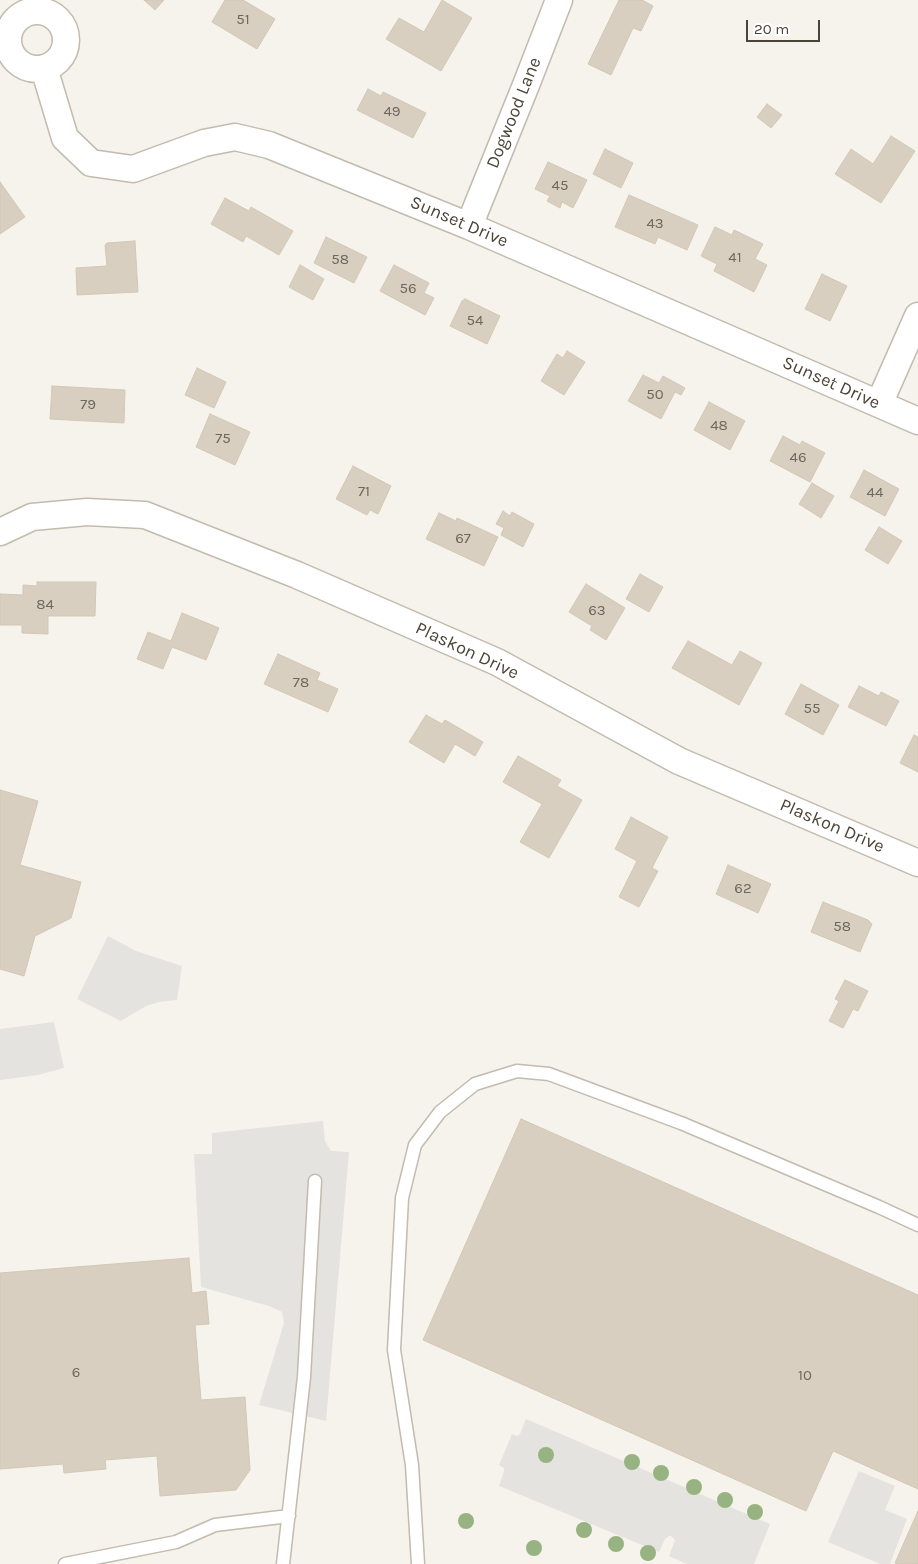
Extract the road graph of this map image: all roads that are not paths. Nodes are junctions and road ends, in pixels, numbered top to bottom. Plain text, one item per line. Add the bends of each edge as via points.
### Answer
1 (559, 0) edge
2 (44, 68) dead end
3 (469, 226) junction
4 (918, 316) edge
5 (879, 404) junction
6 (918, 421) edge
7 (0, 532) edge
8 (918, 863) edge
9 (315, 1181) dead end
10 (918, 1225) edge
11 (289, 1516) junction
12 (65, 1564) edge
13 (283, 1564) edge
14 (418, 1564) edge

1 - 3 street, Dogwood Lane
2 - 3 street, Sunset Drive via 64,138 91,163 133,169 204,143 235,137 269,145
3 - 5 street, Sunset Drive
4 - 5 street
5 - 6 street, Sunset Drive
7 - 8 street, Plaskon Drive via 32,517 87,512 145,515 297,575 497,662 679,761
9 - 11 lane via 304,1377
10 - 14 lane via 681,1123 549,1074 516,1071 475,1084 440,1112 415,1145 402,1198 394,1350 412,1466
11 - 12 lane via 215,1525 176,1542
11 - 13 lane

